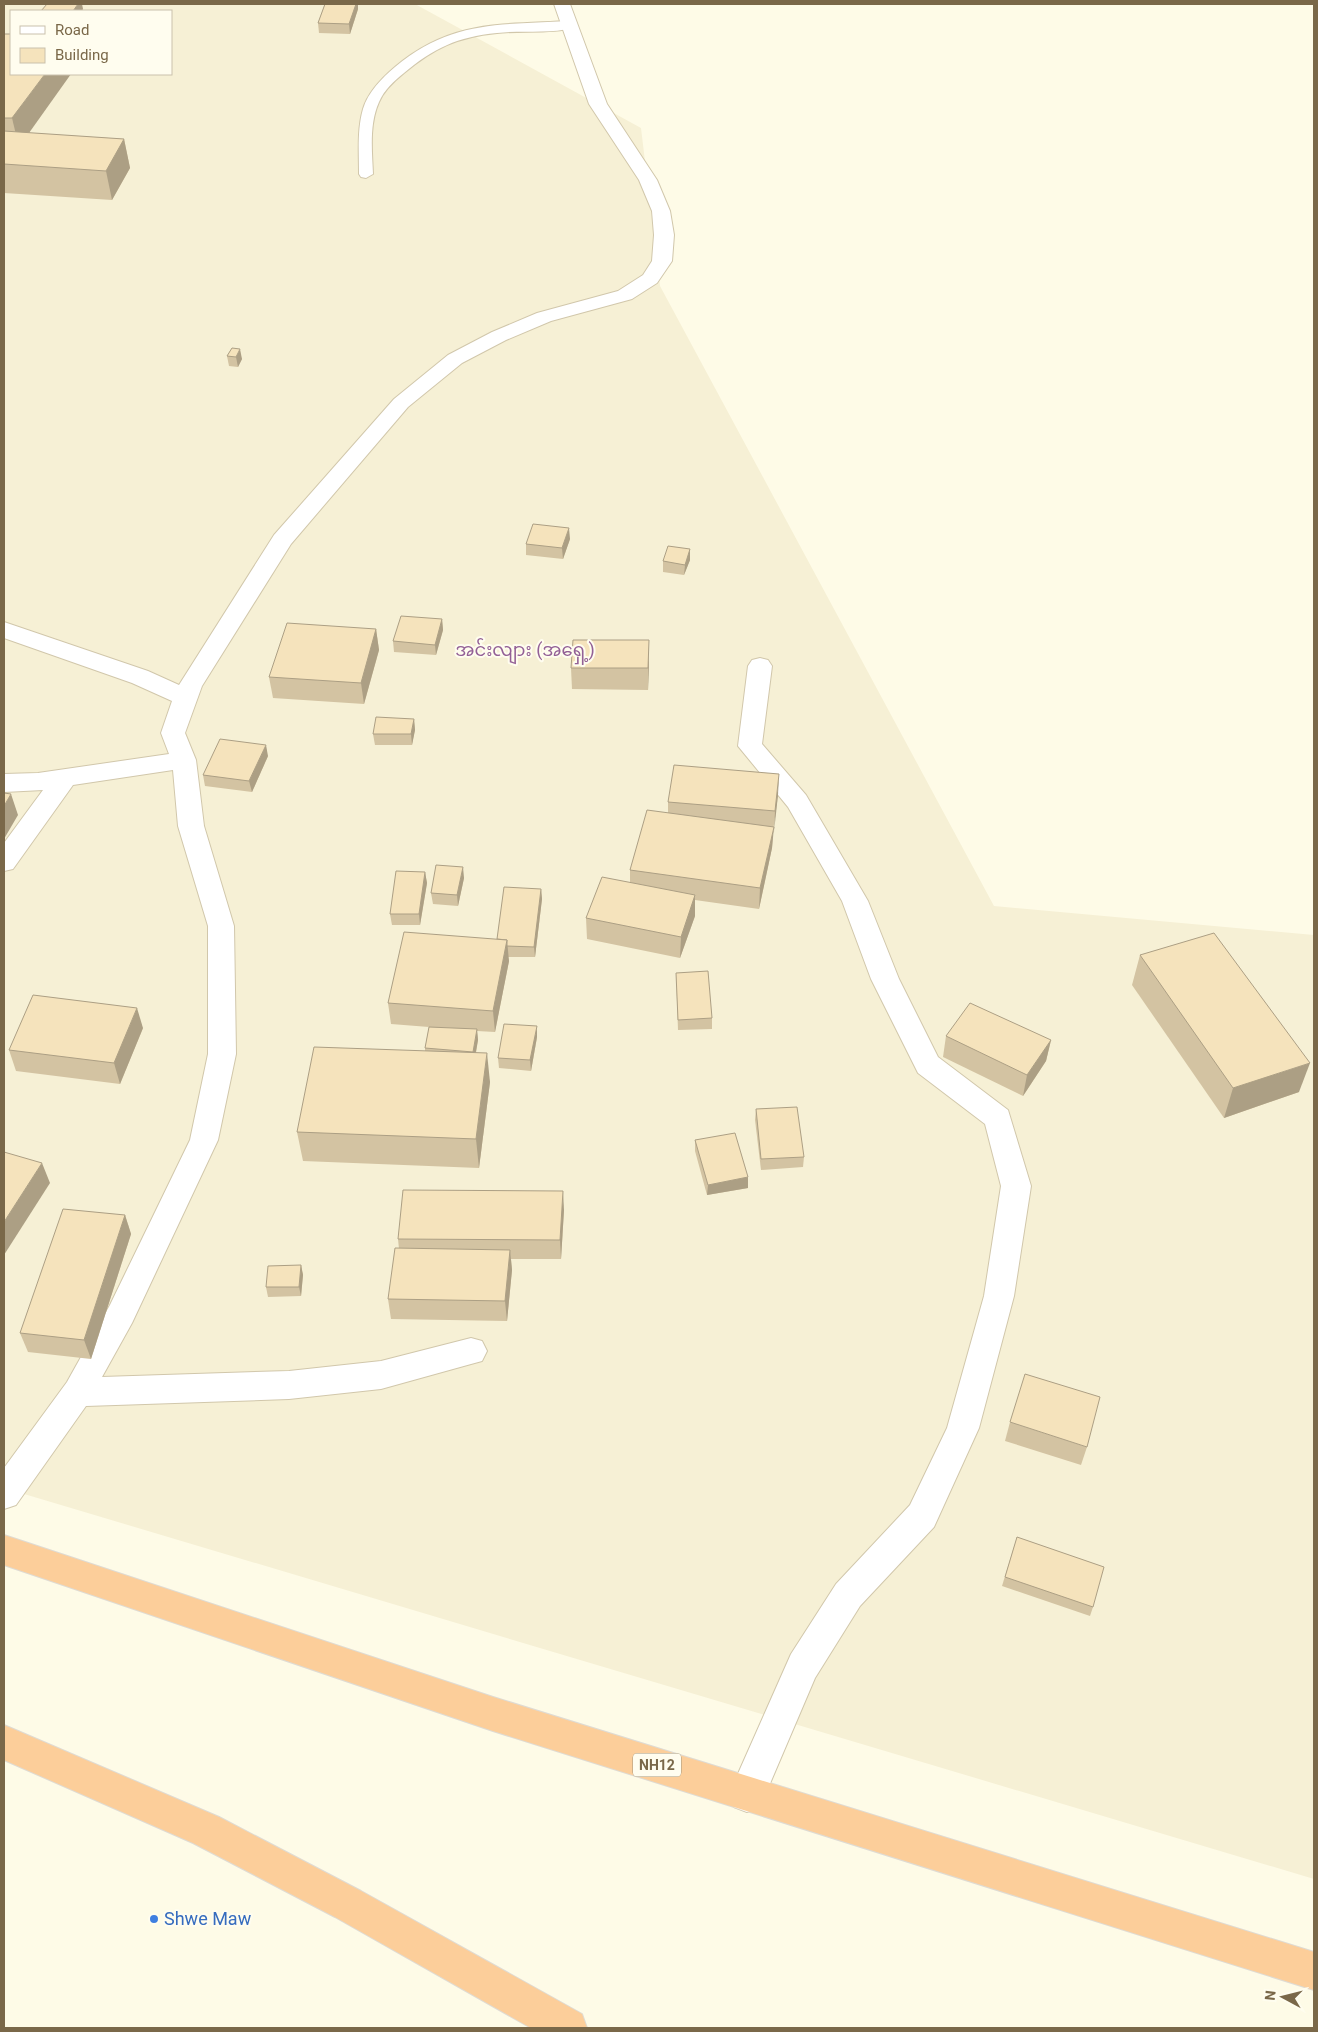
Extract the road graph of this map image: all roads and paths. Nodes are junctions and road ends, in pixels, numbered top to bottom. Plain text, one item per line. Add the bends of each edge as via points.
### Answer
1 (565, 14) edge
2 (366, 174) dead end
3 (4, 630) edge
4 (760, 666) dead end
5 (186, 698) junction
6 (184, 760) junction
7 (65, 778) junction
8 (4, 783) edge
9 (4, 862) edge
10 (470, 1351) dead end
11 (78, 1392) junction
12 (4, 1494) edge
13 (4, 1550) edge
14 (4, 1742) edge
15 (747, 1794) junction
16 (1314, 1971) edge
17 (568, 2028) edge

1 - 2 lane via 454,37 430,46 414,58 392,76 373,101 366,125
1 - 5 street via 598,104 648,180 661,212 664,235 662,261 650,279 625,295 544,317 455,359 401,403 282,540 190,686
3 - 5 street via 140,676
4 - 15 street via 750,746 797,801 855,900 885,979 928,1065 998,1118 1016,1186 999,1296 964,1428 922,1516 848,1595 803,1666
5 - 6 street via 173,733
6 - 7 street
6 - 11 street via 192,826 222,926 222,1054 204,1140 121,1314
7 - 8 street
7 - 9 street
10 - 11 street via 381,1375 288,1385
11 - 12 street
13 - 15 highway, NH12 via 158,1604
14 - 17 highway via 206,1830 348,1904
15 - 16 highway, NH12

